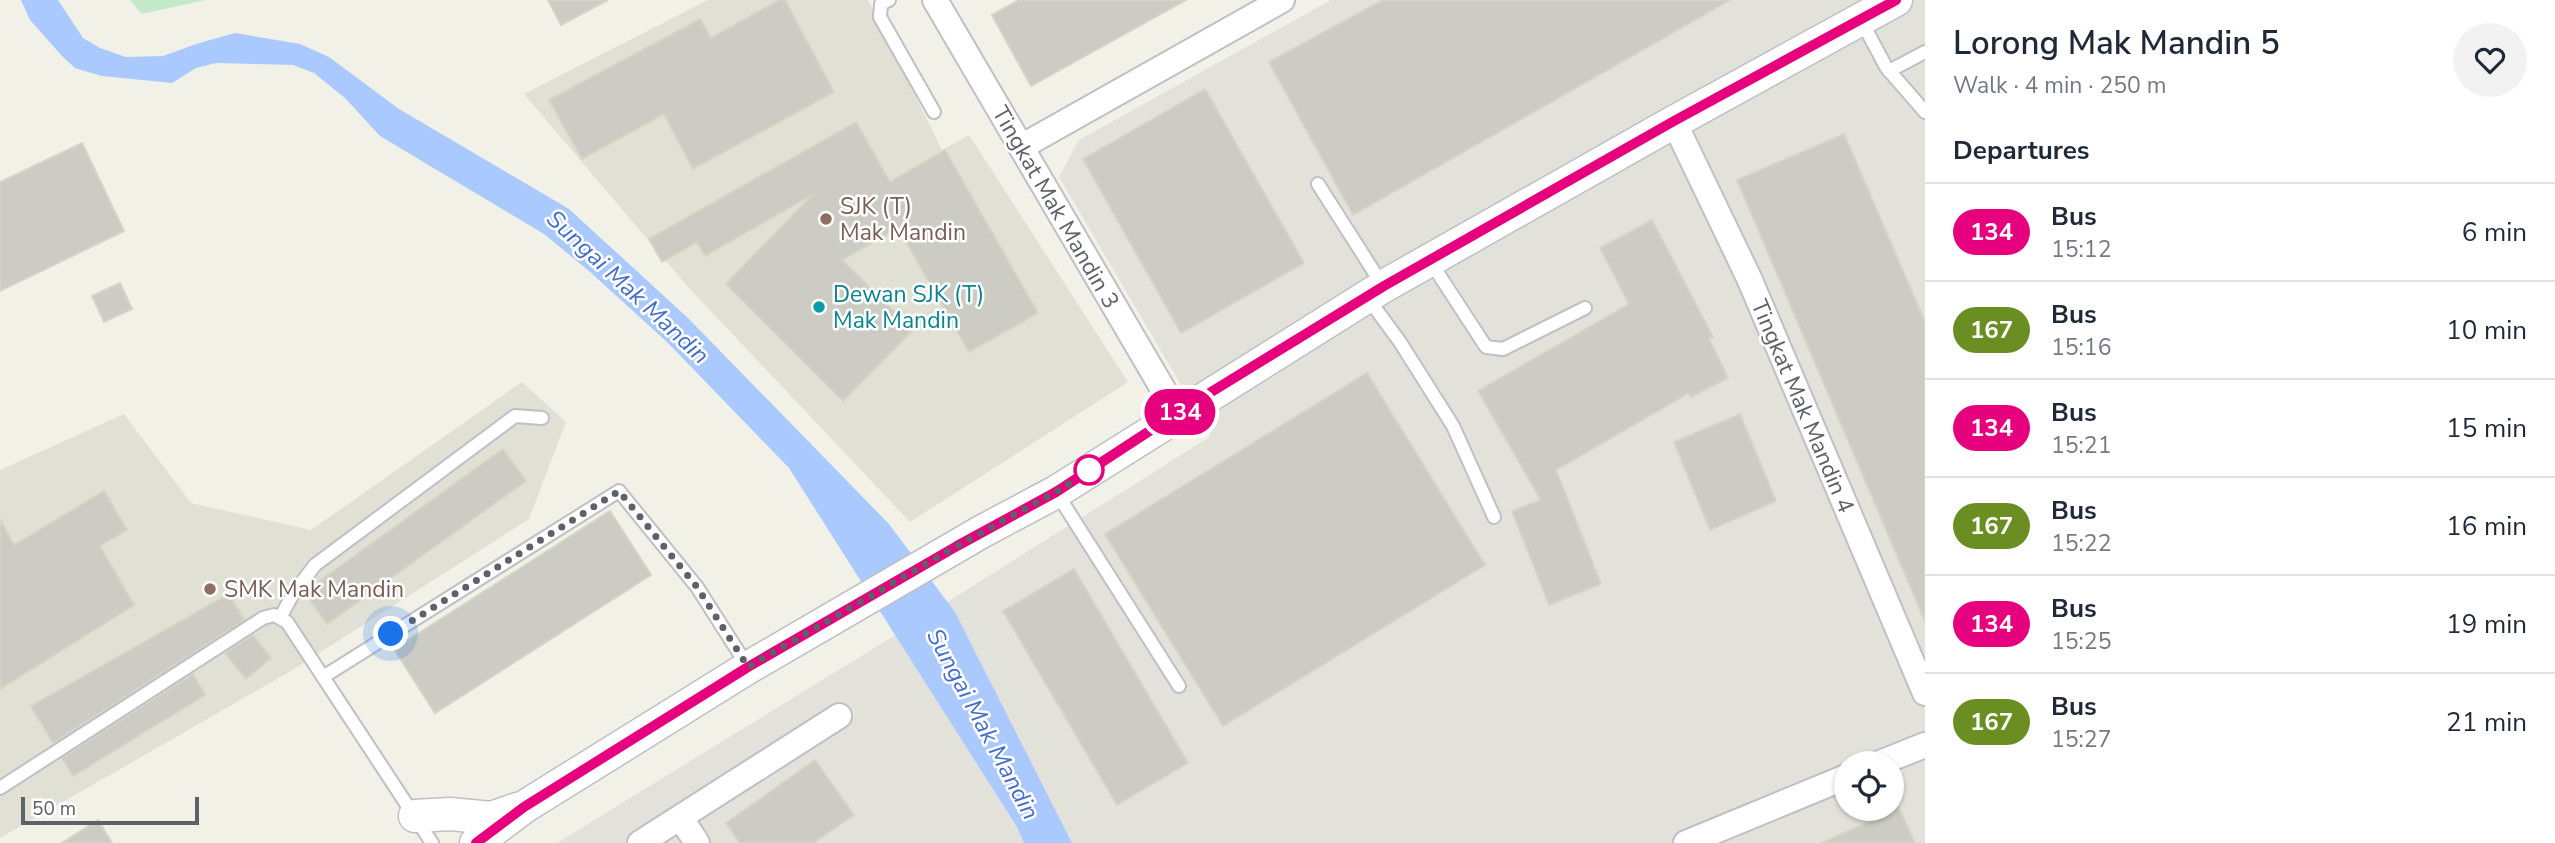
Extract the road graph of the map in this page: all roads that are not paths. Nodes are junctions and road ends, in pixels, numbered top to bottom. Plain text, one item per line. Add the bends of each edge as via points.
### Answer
1 (889, 0) edge
2 (935, 0) edge
3 (1282, 0) edge
4 (1896, 0) edge
5 (1860, 20) junction
6 (1925, 52) edge
7 (1889, 71) junction
8 (1925, 112) edge
9 (934, 113) dead end
10 (1674, 121) junction
11 (1021, 146) junction
12 (1318, 184) dead end
13 (1430, 261) junction
14 (1375, 292) junction
15 (1586, 308) dead end
16 (1177, 413) junction
17 (542, 418) dead end
18 (1056, 492) junction
19 (1494, 517) dead end
20 (280, 618) junction
21 (748, 667) junction
22 (323, 677) junction
23 (1179, 687) dead end
24 (1925, 693) edge
25 (839, 716) dead end
26 (1925, 745) edge
27 (1904, 753) edge
28 (1834, 781) edge
29 (0, 788) edge
30 (524, 807) junction
31 (415, 816) junction
32 (681, 818) junction
33 (432, 843) edge
34 (476, 843) edge
35 (640, 843) edge
36 (697, 843) edge
37 (1686, 843) edge

1 - 9 lane via 881,4 880,17
2 - 11 street, Tingkat Mak Mandin 3
3 - 11 street
4 - 5 street
5 - 7 lane
5 - 10 street
6 - 7 lane
7 - 8 lane
10 - 13 street
10 - 24 street, Tingkat Mak Mandin 4 via 1749,278
11 - 16 street, Tingkat Mak Mandin 3
12 - 14 lane
13 - 14 street
13 - 15 lane via 1486,347 1503,349
14 - 16 street
14 - 19 lane via 1400,342 1453,426
16 - 18 street
17 - 20 lane via 515,416 315,565
18 - 21 street
18 - 23 lane
20 - 22 lane
20 - 29 lane via 263,618
21 - 22 lane via 697,587 619,491
21 - 30 street
22 - 31 lane
25 - 32 street
26 - 27 street
28 - 37 street
30 - 31 street via 491,818
30 - 34 street
31 - 33 lane
32 - 35 street
32 - 36 street

